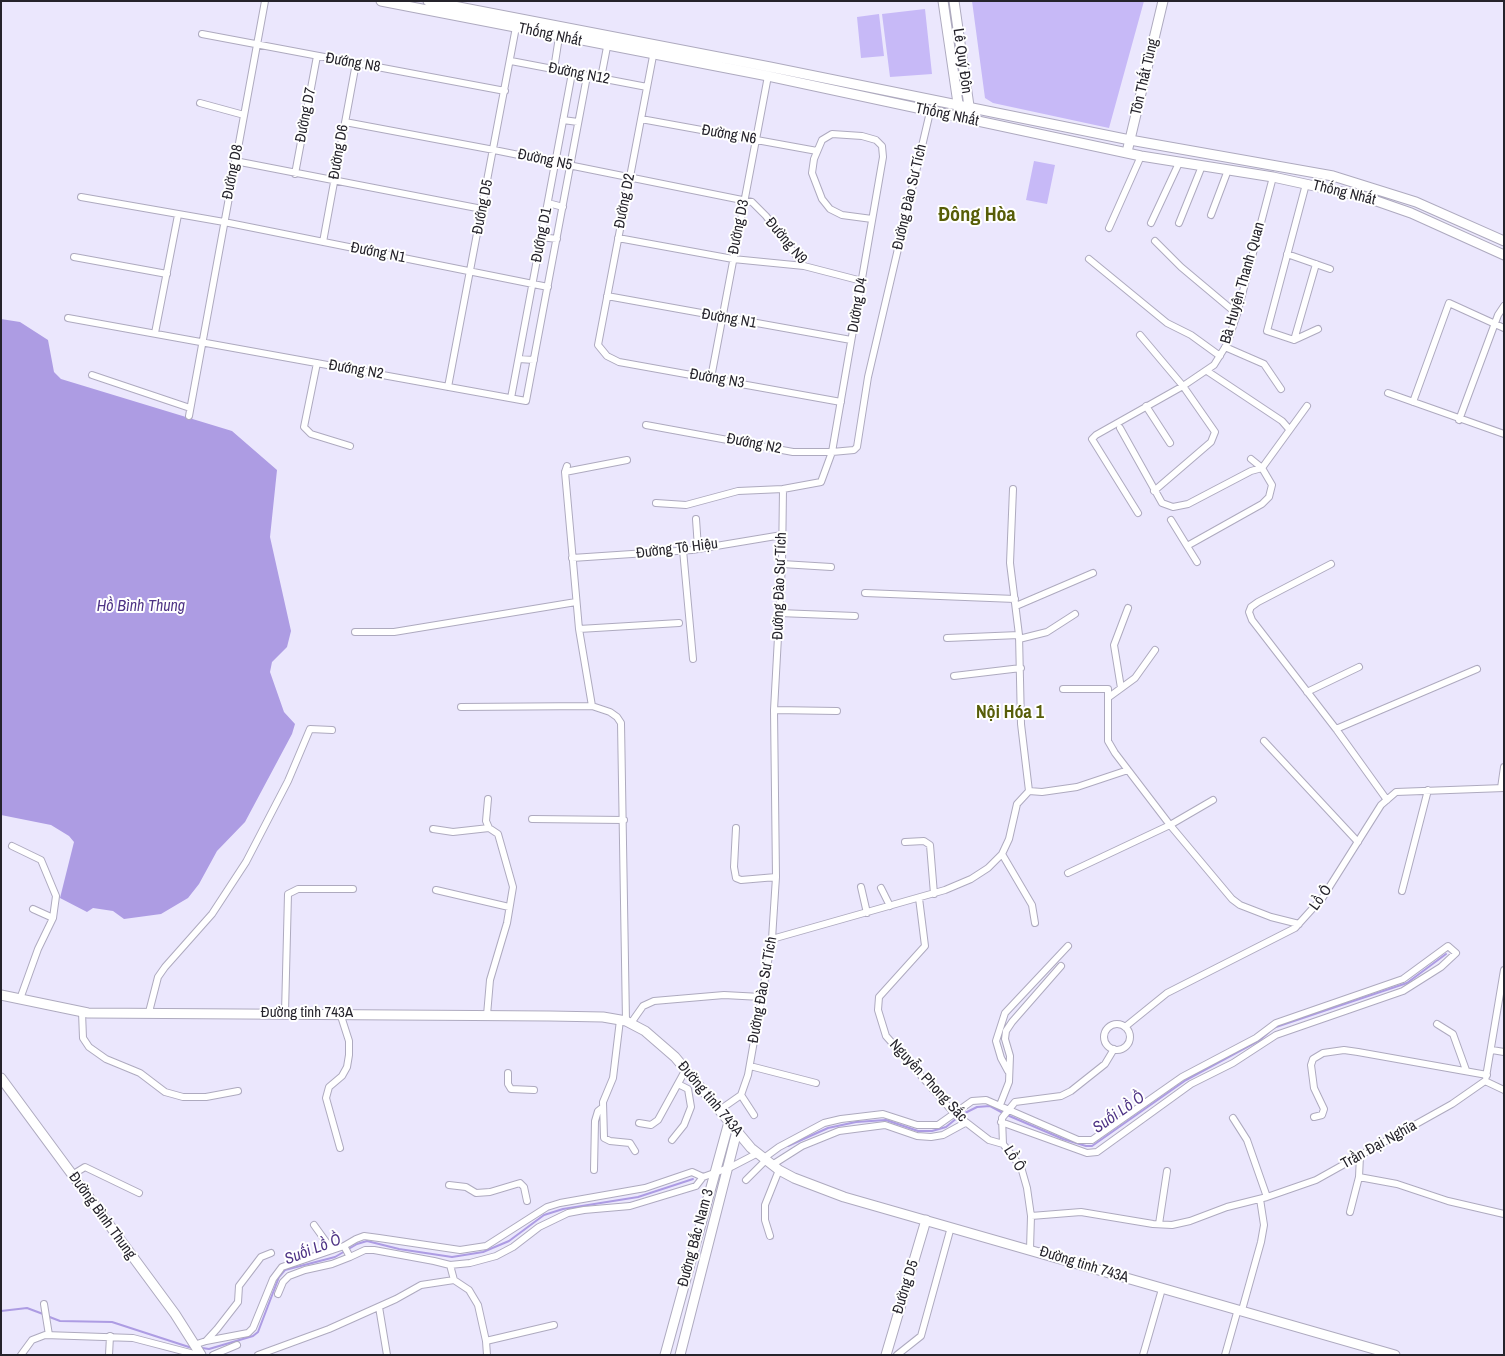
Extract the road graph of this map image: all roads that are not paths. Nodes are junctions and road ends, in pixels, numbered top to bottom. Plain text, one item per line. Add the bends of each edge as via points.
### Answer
1 (265, 1) edge
2 (382, 1) edge
3 (428, 1) edge
4 (943, 1) edge
5 (954, 1) edge
6 (1163, 1) edge
7 (518, 23) junction
8 (202, 34) dead end
9 (559, 37) junction
10 (257, 45) junction
11 (654, 45) junction
12 (607, 47) junction
13 (317, 56) junction
14 (653, 56) junction
15 (512, 61) junction
16 (356, 63) junction
17 (770, 67) junction
18 (554, 69) junction
19 (572, 73) junction
20 (587, 76) junction
21 (768, 76) junction
22 (601, 78) junction
23 (647, 87) junction
24 (505, 90) junction
25 (200, 103) dead end
26 (958, 105) junction
27 (969, 108) junction
28 (930, 112) junction
29 (244, 116) junction
30 (960, 117) junction
31 (563, 120) junction
32 (641, 120) junction
33 (971, 120) junction
34 (345, 122) junction
35 (578, 122) junction
36 (755, 140) junction
37 (1130, 140) junction
38 (494, 150) junction
39 (817, 151) junction
40 (1127, 152) junction
41 (1142, 156) junction
42 (236, 161) junction
43 (555, 163) junction
44 (1178, 163) junction
45 (570, 166) junction
46 (1202, 166) junction
47 (1228, 170) junction
48 (295, 174) junction
49 (1273, 177) junction
50 (630, 178) junction
51 (334, 181) junction
52 (1306, 184) junction
53 (81, 197) dead end
54 (744, 200) junction
55 (548, 203) junction
56 (563, 207) junction
57 (482, 209) junction
58 (178, 215) junction
59 (1211, 215) dead end
60 (872, 219) junction
61 (224, 222) junction
62 (1151, 223) dead end
63 (1179, 223) dead end
64 (1109, 228) dead end
65 (541, 236) junction
66 (618, 238) junction
67 (557, 239) junction
68 (1155, 241) dead end
69 (1504, 241) edge
70 (323, 242) junction
71 (1287, 254) junction
72 (1504, 255) edge
73 (74, 257) dead end
74 (733, 259) junction
75 (1089, 259) dead end
76 (1316, 264) junction
77 (804, 266) junction
78 (1330, 269) dead end
79 (471, 271) junction
80 (167, 274) junction
81 (862, 281) junction
82 (533, 283) junction
83 (548, 287) junction
84 (607, 296) junction
85 (1504, 306) edge
86 (1237, 314) junction
87 (68, 318) dead end
88 (722, 318) junction
89 (1496, 324) junction
90 (1504, 328) edge
91 (1318, 329) dead end
92 (155, 333) junction
93 (1140, 335) dead end
94 (852, 340) junction
95 (1294, 340) junction
96 (201, 342) junction
97 (598, 345) joint
98 (1225, 347) junction
99 (1220, 356) junction
100 (519, 359) junction
101 (534, 360) junction
102 (317, 364) junction
103 (1207, 371) junction
104 (92, 375) dead end
105 (711, 378) junction
106 (1183, 386) junction
107 (448, 387) junction
108 (1281, 389) dead end
109 (1388, 393) dead end
110 (511, 398) junction
111 (526, 401) joint
112 (841, 402) junction
113 (1413, 402) junction
114 (1146, 406) junction
115 (1307, 406) dead end
116 (190, 408) junction
117 (189, 416) dead end
118 (1459, 420) junction
119 (646, 425) dead end
120 (1120, 428) dead end
121 (1289, 429) junction
122 (1504, 434) edge
123 (1170, 443) dead end
124 (350, 446) dead end
125 (832, 452) junction
126 (1251, 459) dead end
127 (627, 460) dead end
128 (1262, 468) junction
129 (783, 489) junction
130 (1013, 489) dead end
131 (1154, 491) junction
132 (656, 503) dead end
133 (1138, 513) dead end
134 (696, 519) dead end
135 (1171, 520) dead end
136 (782, 535) junction
137 (1187, 546) junction
138 (698, 548) junction
139 (683, 550) junction
140 (572, 558) junction
141 (1196, 562) dead end
142 (782, 564) junction
143 (1331, 564) dead end
144 (831, 567) dead end
145 (1094, 573) dead end
146 (865, 593) dead end
147 (576, 602) junction
148 (1015, 602) junction
149 (1128, 608) dead end
150 (780, 613) junction
151 (1075, 614) dead end
152 (855, 616) dead end
153 (679, 623) dead end
154 (578, 629) junction
155 (355, 632) dead end
156 (1019, 637) junction
157 (947, 638) dead end
158 (1155, 650) dead end
159 (693, 659) dead end
160 (1359, 666) dead end
161 (1021, 668) junction
162 (1476, 670) dead end
163 (954, 676) dead end
164 (1121, 688) junction
165 (1063, 689) dead end
166 (1307, 692) junction
167 (1109, 697) junction
168 (592, 706) junction
169 (460, 707) dead end
170 (774, 710) junction
171 (837, 711) dead end
172 (1336, 729) junction
173 (332, 730) dead end
174 (1264, 741) dead end
175 (1504, 767) edge
176 (1128, 770) junction
177 (1502, 788) edge
178 (1428, 790) junction
179 (1029, 791) junction
180 (488, 799) dead end
181 (1214, 800) dead end
182 (1387, 800) junction
183 (532, 819) dead end
184 (624, 820) junction
185 (1170, 825) junction
186 (489, 828) junction
187 (736, 828) dead end
188 (432, 829) dead end
189 (906, 842) dead end
190 (1358, 842) junction
191 (12, 846) dead end
192 (1002, 854) junction
193 (1068, 873) dead end
194 (776, 877) junction
195 (861, 887) dead end
196 (880, 888) dead end
197 (353, 889) dead end
198 (436, 890) dead end
199 (1402, 891) dead end
200 (934, 894) junction
201 (919, 898) junction
202 (890, 906) junction
203 (509, 907) junction
204 (33, 909) dead end
205 (867, 913) junction
206 (53, 918) junction
207 (1035, 923) dead end
208 (1299, 924) junction
209 (772, 939) junction
210 (1068, 946) dead end
211 (1061, 966) dead end
212 (1504, 970) edge
213 (1, 995) edge
214 (761, 997) junction
215 (20, 999) junction
216 (1327, 1011) junction
217 (82, 1012) junction
218 (149, 1012) junction
219 (285, 1013) junction
220 (340, 1013) junction
221 (487, 1015) junction
222 (1501, 1015) edge
223 (625, 1021) junction
224 (1437, 1024) dead end
225 (1125, 1027) junction
226 (1114, 1049) junction
227 (1492, 1050) junction
228 (1504, 1052) edge
229 (750, 1066) junction
230 (686, 1068) junction
231 (1466, 1070) junction
232 (1008, 1072) junction
233 (508, 1073) dead end
234 (1, 1078) edge
235 (1486, 1078) junction
236 (816, 1083) dead end
237 (678, 1084) junction
238 (238, 1090) dead end
239 (534, 1090) dead end
240 (1504, 1090) edge
241 (741, 1095) junction
242 (1000, 1105) junction
243 (603, 1106) junction
244 (721, 1109) junction
245 (754, 1115) dead end
246 (1004, 1116) junction
247 (1314, 1117) dead end
248 (960, 1118) junction
249 (1232, 1118) dead end
250 (729, 1122) junction
251 (639, 1123) dead end
252 (909, 1128) junction
253 (737, 1131) junction
254 (604, 1138) junction
255 (672, 1140) dead end
256 (594, 1141) junction
257 (1003, 1144) junction
258 (340, 1148) dead end
259 (635, 1151) dead end
260 (1360, 1156) junction
261 (768, 1161) junction
262 (725, 1169) junction
263 (594, 1170) dead end
264 (1167, 1171) dead end
265 (714, 1174) junction
266 (72, 1175) junction
267 (703, 1177) junction
268 (1359, 1177) junction
269 (746, 1180) dead end
270 (449, 1185) dead end
271 (139, 1193) dead end
272 (1264, 1198) junction
273 (527, 1201) dead end
274 (1350, 1212) dead end
275 (1504, 1214) edge
276 (1031, 1216) junction
277 (926, 1220) junction
278 (1159, 1224) junction
279 (314, 1225) dead end
280 (950, 1227) junction
281 (770, 1236) dead end
282 (344, 1246) junction
283 (1030, 1249) junction
284 (332, 1250) junction
285 (271, 1253) dead end
286 (349, 1256) junction
287 (450, 1265) junction
288 (454, 1280) junction
289 (1162, 1289) junction
290 (278, 1294) dead end
291 (44, 1307) dead end
292 (379, 1307) junction
293 (1240, 1309) junction
294 (554, 1325) dead end
295 (50, 1335) junction
296 (110, 1336) junction
297 (206, 1341) junction
298 (486, 1341) junction
299 (237, 1345) dead end
300 (198, 1351) edge
301 (1366, 1351) edge
302 (21, 1355) edge
303 (109, 1355) edge
304 (213, 1355) edge
305 (258, 1355) edge
306 (387, 1355) edge
307 (487, 1355) edge
308 (666, 1355) edge
309 (680, 1355) edge
310 (886, 1355) edge
311 (897, 1355) edge
312 (1143, 1355) edge
313 (1224, 1355) edge
314 (1395, 1355) edge

1 - 10 street, Đường D8
2 - 7 main road, Thống Nhất
3 - 7 main road, Thống Nhất
4 - 26 main road, Lê Quý Đôn
5 - 27 main road, Lê Quý Đôn
6 - 37 main road, Tôn Thất Tùng
7 - 9 main road, Thống Nhất
7 - 11 main road, Thống Nhất
7 - 15 street, Đướng D5
8 - 10 street, Đướng N8
9 - 12 main road, Thống Nhất
9 - 18 street
10 - 13 street, Đướng N8
10 - 29 street, Đường D8
11 - 14 main road
11 - 17 main road, Thống Nhất
12 - 14 main road, Thống Nhất
12 - 22 street
13 - 16 street, Đướng N8
13 - 48 street, Đường D7
14 - 21 main road, Thống Nhất
14 - 23 street, Đường D2
15 - 18 street, Đường N12
15 - 24 street, Đướng D5
16 - 24 street, Đướng N8
16 - 34 street, Đường D6
17 - 21 main road
17 - 26 main road, Thống Nhất
18 - 19 street, Đường N12
19 - 20 street, Đường N12
19 - 31 street, Đướng D1
20 - 22 street, Đường N12
20 - 35 street, Đướng D1
21 - 28 main road, Thống Nhất
21 - 36 street, Đường D3
22 - 23 street, Đường N12
23 - 32 street, Đường D2
24 - 38 street, Đướng D5
25 - 29 street
26 - 27 main road, Thống Nhất
26 - 30 main road, Lê Quý Đôn
27 - 33 main road, Lê Quý Đôn
27 - 37 main road, Thống Nhất
28 - 30 main road, Thống Nhất
28 - 125 street, Đường Đào Sư Tích via 868,377 858,444 854,450
29 - 42 street, Đường D8
30 - 33 main road, Thống Nhất
31 - 35 street
31 - 43 street, Đướng D1
32 - 36 street, Đường N6
32 - 50 street, Đường D2
33 - 40 main road, Thống Nhất
34 - 38 street, Đường N5
34 - 51 street, Đường D6
35 - 45 street, Đướng D1
36 - 39 street, Đường N6
36 - 54 street, Đường D3
37 - 40 main road, Tôn Thất Tùng
37 - 69 main road, Thống Nhất via 1333,176 1416,202
38 - 43 street, Đường N5
38 - 57 street, Đướng D5
39 - 60 street via 812,173 830,209 850,217
39 - 60 street, Dường D4 via 822,140 832,134 862,136 876,140 882,146
40 - 41 main road, Thống Nhất
41 - 44 main road, Thống Nhất
41 - 64 street
42 - 48 street
42 - 61 street, Đường D8
43 - 45 street, Đường N5
43 - 55 street, Đướng D1
44 - 46 main road, Thống Nhất
44 - 62 street
45 - 50 street, Đường N5
45 - 56 street, Đướng D1
46 - 47 main road, Thống Nhất
46 - 63 street
47 - 49 main road, Thống Nhất
47 - 59 street
48 - 51 street
49 - 52 main road, Thống Nhất
49 - 86 street, Bà Huyện Thanh Quan
50 - 54 street, Đường N5
50 - 66 street, Đường D2
51 - 57 street
51 - 70 street, Đường D6
52 - 71 street
52 - 72 main road, Thống Nhất via 1365,197 1411,213
53 - 58 street, Đướng N1
54 - 74 street, Đường D3
54 - 77 street, Đường N9 via 758,206
55 - 56 street
55 - 65 street, Đướng D1
56 - 67 street, Đướng D1
57 - 79 street, Đướng D5
58 - 61 street, Đướng N1
58 - 80 street
60 - 81 street, Dường D4
61 - 70 street, Đướng N1
61 - 96 street, Đường D8
65 - 67 street
65 - 82 street, Đướng D1
66 - 74 street
66 - 84 street, Đường D2
67 - 83 street, Đướng D1
68 - 86 street
70 - 79 street, Đướng N1
71 - 76 street
71 - 95 street via 1267,331
73 - 80 street
74 - 77 street
74 - 88 street, Đường D3
75 - 99 street via 1167,323
76 - 78 street
76 - 95 street
77 - 81 street, Đường N9
79 - 82 street, Đướng N1
79 - 107 street, Đướng D5
80 - 92 street
81 - 94 street, Dường D4
82 - 83 street
82 - 100 street, Đướng D1
83 - 101 street, Đướng D1
84 - 88 street, Đường N1
84 - 97 street, Đường D2
85 - 89 street
86 - 98 street, Bà Huyện Thanh Quan
87 - 92 street, Đướng N2
88 - 94 street, Đường N1
88 - 105 street, Đường D3
89 - 90 street
89 - 113 street via 1449,303
89 - 118 street
91 - 95 street
92 - 96 street, Đướng N2
93 - 106 street
94 - 112 street, Dường D4
96 - 102 street, Đướng N2
96 - 116 street, Đường D8
97 - 105 street, Đường N3 via 607,356 619,362
98 - 99 street, Bà Huyện Thanh Quan
98 - 108 street via 1264,364
99 - 103 street, Bà Huyện Thanh Quan
100 - 101 street
100 - 110 street, Đướng D1
101 - 111 street, Đướng D1
102 - 107 street, Đướng N2
102 - 124 street via 304,427 311,434
103 - 106 street, Bà Huyện Thanh Quan
103 - 121 street
104 - 116 street
105 - 112 street, Đường N3
106 - 114 street, Bà Huyện Thanh Quan
106 - 131 street via 1210,422 1215,435
107 - 110 street, Đướng N2
109 - 113 street
110 - 111 street, Đướng N2
112 - 125 street, Dường D4
113 - 118 street
114 - 123 street
114 - 133 street, Bà Huyện Thanh Quan via 1092,440
115 - 121 street
116 - 117 street, Đường D8
118 - 122 street
119 - 125 street, Đướng N2 via 793,452
120 - 131 street
121 - 128 street via 1279,448
125 - 129 street via 821,482
126 - 128 street
127 - 140 street via 566,469
128 - 131 street via 1251,470 1188,504 1173,507 1162,503
128 - 137 street via 1272,485 1269,498
129 - 132 street via 738,491 686,505
129 - 136 street, Đường Đào Sư Tích
130 - 148 street via 1010,563
134 - 138 street
135 - 137 street
136 - 138 street, Đường Tô Hiệu
136 - 142 street, Đường Đào Sư Tích
137 - 141 street
138 - 139 street, Đường Tô Hiệu
139 - 140 street, Đường Tô Hiệu
139 - 159 street
140 - 147 street
142 - 144 street
142 - 150 street, Đường Đào Sư Tích
143 - 166 street via 1258,602 1249,612
145 - 148 street
146 - 148 street
147 - 154 street
147 - 155 street via 394,632
148 - 156 street
149 - 164 street via 1114,645
150 - 152 street
150 - 170 street, Đường Đào Sư Tích
151 - 156 street via 1047,632
153 - 154 street
154 - 168 street
156 - 157 street
156 - 161 street
158 - 164 street via 1140,673
160 - 166 street
161 - 163 street
161 - 179 street via 1021,724
162 - 172 street
164 - 167 street
165 - 167 street via 1106,688
166 - 172 street
167 - 176 street via 1108,741
168 - 169 street
168 - 184 street via 610,712 621,723
170 - 171 street
170 - 194 street, Đường Đào Sư Tích
172 - 182 street
173 - 218 street via 310,729 288,781 246,862 212,914 164,967 158,977
174 - 190 street
175 - 177 street
176 - 179 street via 1077,787
176 - 185 street
177 - 178 street
178 - 182 street via 1396,792
178 - 199 street
179 - 192 street via 1017,804
180 - 186 street via 485,816
181 - 185 street
182 - 190 street, Lồ Ô
183 - 184 street
184 - 223 street
185 - 193 street
185 - 208 street via 1240,905
186 - 188 street via 453,832
186 - 203 street via 498,834 510,873
187 - 194 street via 736,878
189 - 200 street via 924,841 930,845
190 - 208 street, Lồ Ô via 1323,897
191 - 206 street via 41,860 56,896
192 - 200 street via 971,879
192 - 207 street via 1032,905
194 - 209 street, Đường Đào Sư Tích
195 - 205 street
196 - 202 street
197 - 219 street via 298,889 288,894
198 - 203 street
200 - 201 street
201 - 202 street
201 - 248 street, Nguyễn Phong Sắc via 925,946 878,997 878,1010 889,1042
202 - 205 street
203 - 221 street via 490,980
204 - 206 street
205 - 209 street
206 - 215 street
208 - 225 street, Lồ Ô via 1288,933 1167,993
209 - 214 street, Đường Đào Sư Tích
210 - 232 street via 1006,1013 996,1041
211 - 232 street via 1006,1031 1010,1056
212 - 222 street
213 - 215 main road, Đường tỉnh 743A
214 - 223 street via 724,995 654,1000
214 - 229 street, Đường Đào Sư Tích
215 - 217 main road, Đường tỉnh 743A
216 - 216 street via 1403,979 1448,946 1456,952 1441,967 1403,991
216 - 246 street via 1276,1023 1256,1038 1182,1077 1092,1140 1078,1140
216 - 246 street via 1276,1035 1233,1063 1191,1084 1097,1152 1086,1153
217 - 218 main road, Đường tỉnh 743A
217 - 238 street via 83,1038 88,1047 106,1059 140,1073 165,1092 184,1097 206,1097
218 - 219 main road, Đường tỉnh 743A
219 - 220 main road, Đường tỉnh 743A
220 - 221 main road, Đường tỉnh 743A
220 - 258 street via 349,1055 347,1067 329,1087 326,1098
221 - 223 main road, Đường tỉnh 743A via 603,1017
222 - 227 street
223 - 230 main road, Đường tỉnh 743A via 660,1043
223 - 243 street via 613,1078
224 - 231 street via 1454,1034
225 - 226 street via 1129,1041 1124,1048
225 - 226 street, Lồ Ô via 1116,1024 1105,1030 1105,1042
226 - 246 street via 1105,1064 1071,1091 1061,1096 1016,1102
227 - 228 street
227 - 235 street
229 - 236 street
229 - 241 street, Đường Đào Sư Tích
230 - 237 street
230 - 244 main road, Đường tỉnh 743A
231 - 235 street
231 - 247 street via 1344,1050 1323,1053 1313,1059 1311,1065 1314,1088 1324,1109 1322,1114
232 - 242 street via 1006,1094
233 - 239 street via 511,1089
234 - 266 main road, Đường Bình Thung
235 - 240 street
235 - 260 street, Trần Đại Nghĩa via 1452,1104
237 - 251 street via 654,1124
237 - 255 street via 688,1089 691,1107 684,1125
241 - 244 street
241 - 245 street
242 - 246 street
242 - 248 street via 986,1100 972,1101
243 - 254 street
243 - 256 street via 595,1121
244 - 250 main road, Đường tỉnh 743A
246 - 257 street, Lồ Ô
248 - 252 street via 938,1125
248 - 252 street via 943,1134 931,1136
248 - 257 street, Nguyễn Phong Sắc via 990,1140
249 - 272 street via 1247,1140
250 - 253 main road, Đường tỉnh 743A
250 - 265 main road, Đường Bắc Nam 3
252 - 261 street via 886,1125 838,1131
252 - 261 street via 883,1114 841,1119 824,1123 790,1141
253 - 261 main road, Đường tỉnh 743A
253 - 262 main road, Đường Bắc Nam 3
254 - 256 street
254 - 259 street via 630,1143
256 - 263 street
257 - 276 street, Lồ Ô via 1024,1174
260 - 268 street
260 - 272 street, Trần Đại Nghĩa via 1316,1180
261 - 262 street
261 - 269 street
261 - 277 main road, Đường tỉnh 743A via 823,1190
261 - 281 street via 765,1220
262 - 265 street
262 - 309 main road, Đường Bắc Nam 3
264 - 278 street
265 - 267 street
265 - 308 main road, Đường Bắc Nam 3
266 - 271 street via 85,1167
266 - 300 main road, Đường Bình Thung via 175,1314
267 - 282 street via 692,1172 645,1188 560,1202 486,1246 460,1250 364,1236
267 - 287 street via 696,1186 630,1206 568,1214 538,1227 496,1256
268 - 274 street
268 - 275 street via 1397,1184 1448,1201
270 - 273 street via 466,1186 476,1193 520,1183
272 - 278 street, Trần Đại Nghĩa via 1190,1221
272 - 293 street via 1261,1242
276 - 278 street, Trần Đại Nghĩa via 1080,1212
276 - 283 street, Lồ Ô
277 - 280 main road, Đường tỉnh 743A
277 - 310 main road, Đường D5
279 - 284 street
280 - 283 main road, Đường tỉnh 743A
280 - 311 street via 921,1336
282 - 284 street
282 - 286 street
283 - 289 main road, Đường tỉnh 743A
284 - 297 street via 282,1267 273,1279 248,1333
285 - 297 street via 261,1257 239,1286 238,1302
286 - 287 street via 374,1250
286 - 290 street via 289,1276
287 - 288 street
288 - 292 street via 421,1285
288 - 298 street via 474,1296
289 - 293 main road, Đường tỉnh 743A
289 - 312 street
291 - 295 street
292 - 305 street
292 - 306 street
293 - 301 main road, Đường tỉnh 743A
293 - 313 street
294 - 298 street
295 - 296 street
295 - 302 street via 32,1340
296 - 300 street
296 - 303 street
297 - 300 street
298 - 307 street
299 - 304 street
301 - 314 main road, Đường tỉnh 743A

